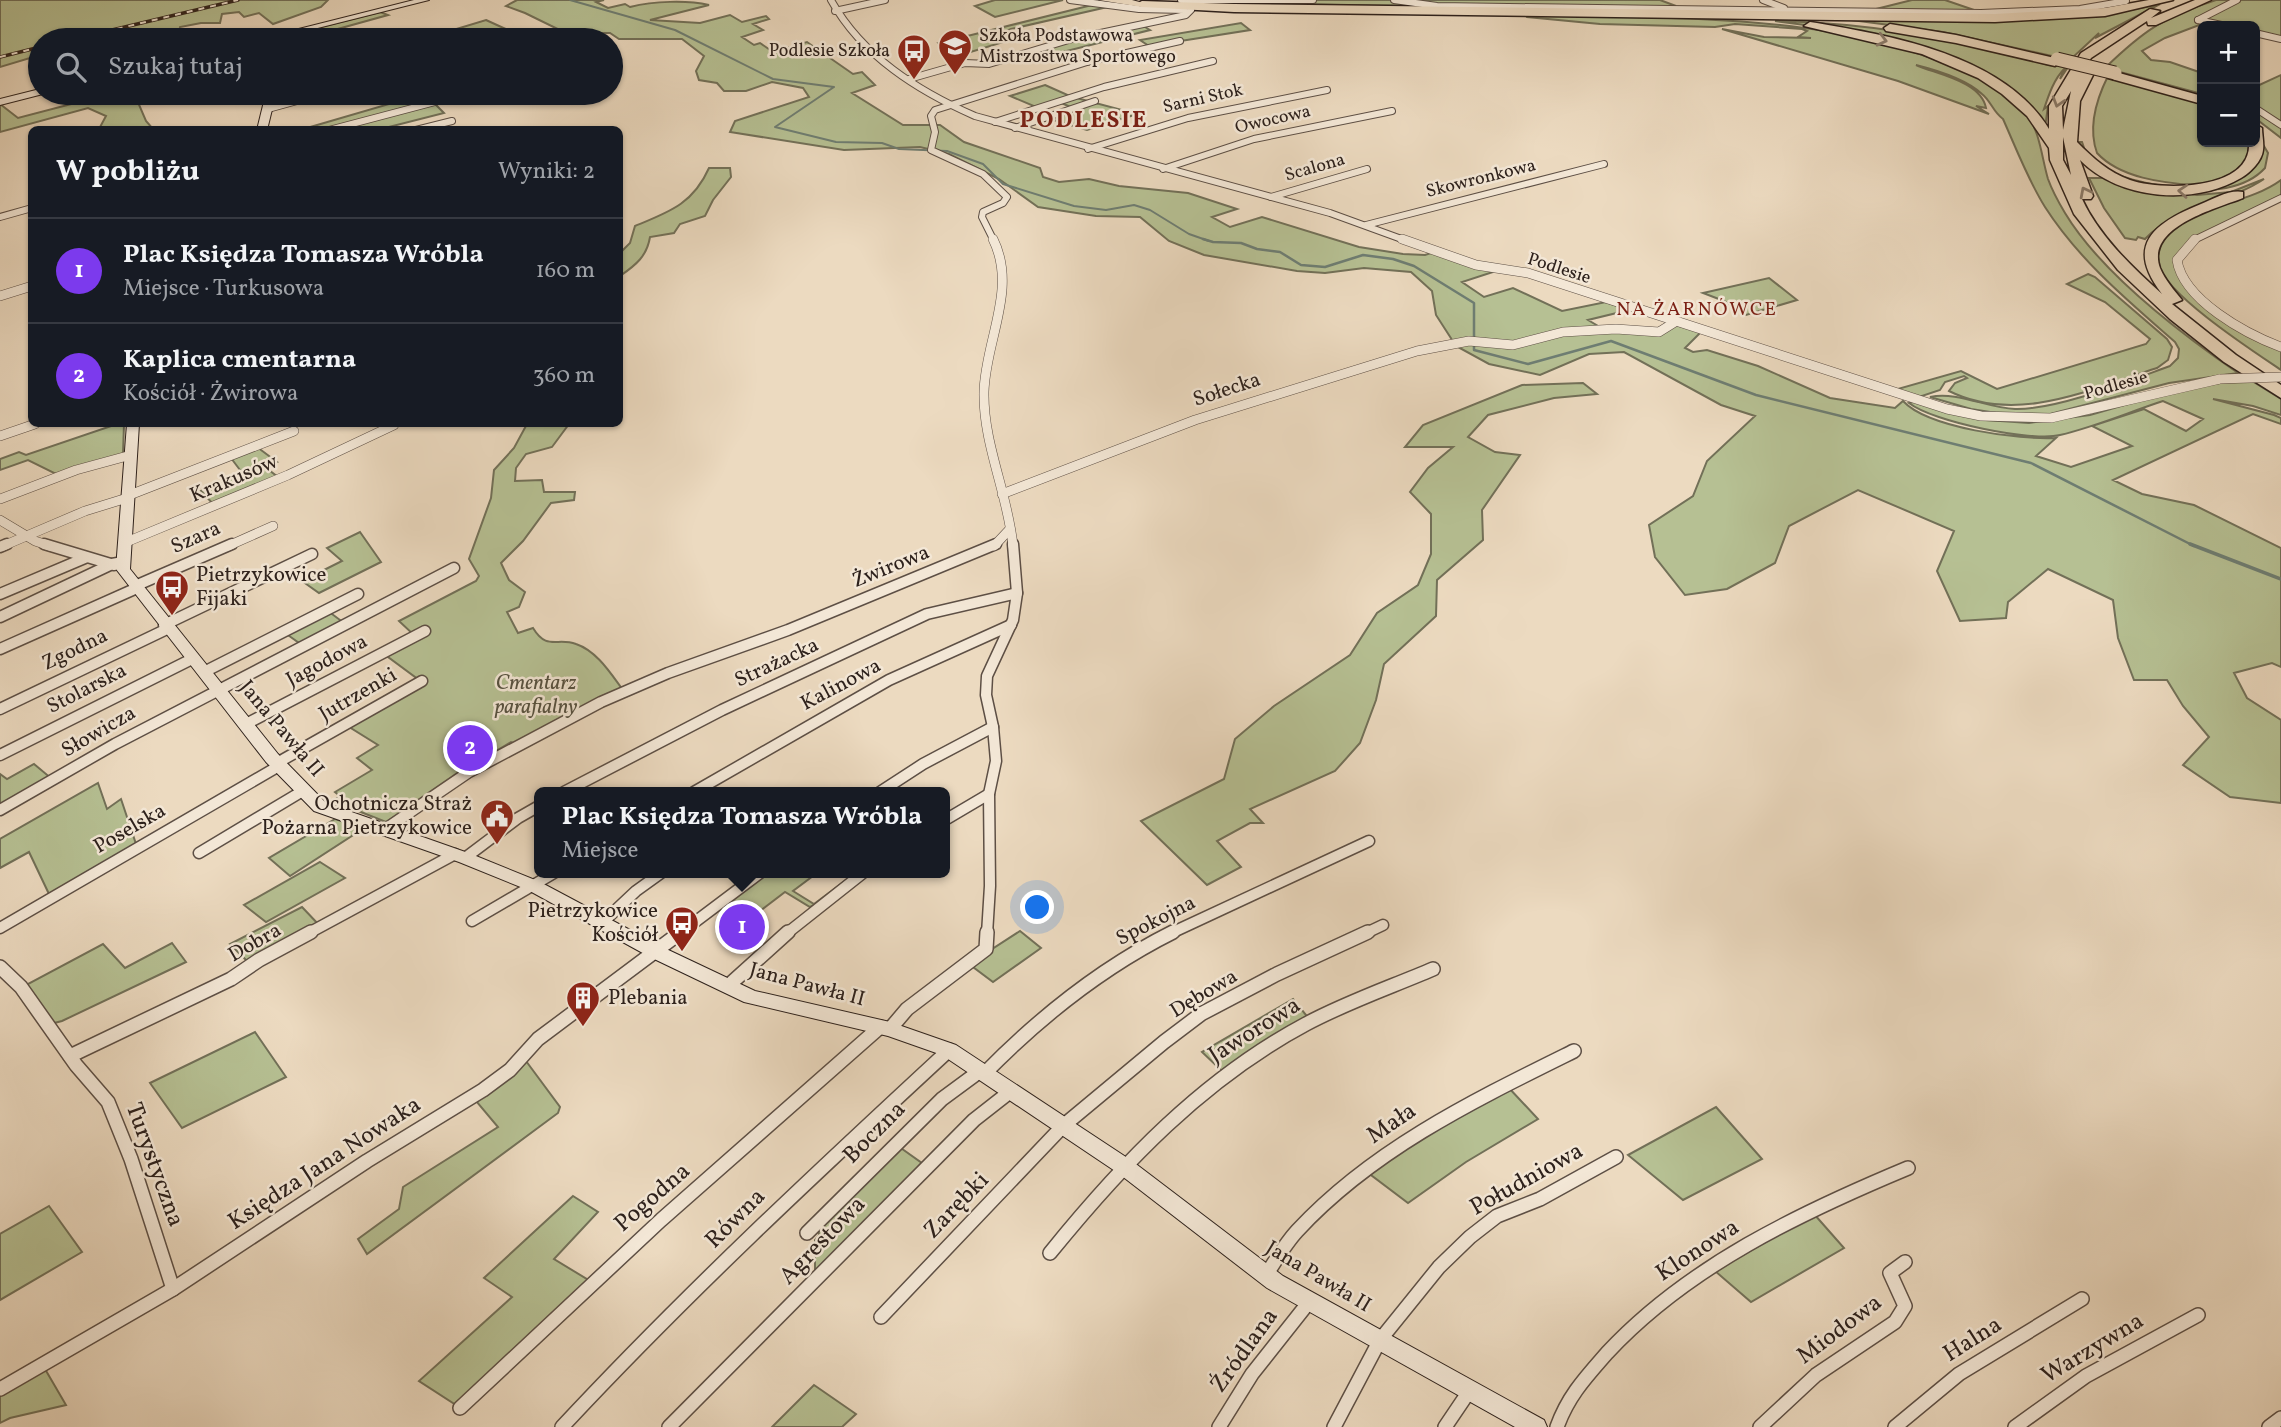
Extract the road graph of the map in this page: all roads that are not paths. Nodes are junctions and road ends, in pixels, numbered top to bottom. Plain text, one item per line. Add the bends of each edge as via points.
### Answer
1 (425, 0) edge
2 (831, 0) edge
3 (885, 0) edge
4 (1070, 0) edge
5 (1104, 0) edge
6 (1181, 0) edge
7 (1314, 0) edge
8 (1394, 0) edge
9 (1516, 0) edge
10 (1763, 0) edge
11 (2167, 0) edge
12 (2182, 0) edge
13 (2205, 0) edge
14 (2236, 0) edge
15 (2126, 1) edge
16 (1142, 4) edge
17 (1527, 6) junction
18 (835, 11) junction
19 (1792, 11) junction
20 (1550, 13) junction
21 (1775, 17) junction
22 (1718, 19) junction
23 (2204, 21) edge
24 (310, 28) edge
25 (2260, 34) edge
26 (2281, 39) edge
27 (1180, 41) dead end
28 (1213, 61) dead end
29 (2056, 61) junction
30 (909, 79) junction
31 (1327, 90) dead end
32 (28, 95) edge
33 (2197, 97) edge
34 (1095, 101) dead end
35 (0, 102) edge
36 (269, 105) edge
37 (424, 105) edge
38 (950, 105) junction
39 (1392, 111) dead end
40 (2260, 111) edge
41 (452, 121) dead end
42 (995, 122) junction
43 (2281, 125) edge
44 (263, 126) edge
45 (344, 126) edge
46 (432, 126) edge
47 (1015, 128) junction
48 (2260, 128) edge
49 (2260, 132) edge
50 (2068, 140) junction
51 (2054, 148) junction
52 (1088, 149) junction
53 (1604, 164) dead end
54 (1163, 169) junction
55 (1367, 169) dead end
56 (1271, 197) junction
57 (2281, 198) edge
58 (28, 209) edge
59 (0, 217) edge
60 (1366, 225) junction
61 (28, 287) edge
62 (0, 296) edge
63 (2174, 300) junction
64 (1675, 322) junction
65 (2281, 347) edge
66 (2281, 379) edge
67 (2281, 393) edge
68 (28, 426) edge
69 (133, 427) edge
70 (390, 427) edge
71 (294, 431) dead end
72 (0, 436) edge
73 (131, 455) junction
74 (1002, 494) junction
75 (127, 497) junction
76 (0, 499) edge
77 (0, 520) edge
78 (273, 526) dead end
79 (1010, 529) junction
80 (26, 536) junction
81 (124, 543) junction
82 (0, 547) edge
83 (993, 547) junction
84 (1014, 551) junction
85 (312, 554) dead end
86 (85, 558) junction
87 (119, 565) junction
88 (454, 568) dead end
89 (136, 587) junction
90 (1017, 593) junction
91 (0, 594) edge
92 (358, 594) dead end
93 (0, 617) edge
94 (1012, 625) junction
95 (166, 627) junction
96 (425, 631) dead end
97 (0, 649) edge
98 (198, 666) junction
99 (422, 681) dead end
100 (219, 690) junction
101 (0, 709) edge
102 (246, 724) junction
103 (993, 727) junction
104 (0, 755) edge
105 (278, 764) junction
106 (573, 787) edge
107 (703, 787) edge
108 (888, 787) edge
109 (301, 792) junction
110 (989, 794) junction
111 (534, 809) edge
112 (0, 810) edge
113 (950, 817) edge
114 (384, 830) junction
115 (1369, 841) dead end
116 (199, 853) dead end
117 (460, 856) junction
118 (546, 878) edge
119 (654, 878) edge
120 (753, 878) edge
121 (856, 878) edge
122 (534, 886) junction
123 (472, 920) dead end
124 (602, 923) junction
125 (1383, 925) dead end
126 (0, 928) edge
127 (656, 952) junction
128 (0, 967) edge
129 (1433, 969) dead end
130 (728, 986) junction
131 (885, 1028) junction
132 (949, 1050) junction
133 (1574, 1051) dead end
134 (70, 1056) junction
135 (982, 1072) junction
136 (1011, 1091) junction
137 (1063, 1126) junction
138 (1616, 1157) dead end
139 (1125, 1167) junction
140 (1908, 1168) dead end
141 (807, 1233) dead end
142 (1049, 1253) dead end
143 (1905, 1262) dead end
144 (1266, 1275) junction
145 (173, 1289) junction
146 (2082, 1299) dead end
147 (1309, 1302) junction
148 (2198, 1315) dead end
149 (881, 1317) dead end
150 (1380, 1340) junction
151 (0, 1389) edge
152 (1470, 1390) junction
153 (460, 1408) dead end
154 (2281, 1418) edge
155 (562, 1427) edge
156 (669, 1427) edge
157 (1219, 1427) edge
158 (1334, 1427) edge
159 (1445, 1427) edge
160 (1536, 1427) edge
161 (1557, 1427) edge
162 (1760, 1427) edge
163 (1895, 1427) edge
164 (2015, 1427) edge
165 (2269, 1427) edge

1 - 24 street
2 - 18 street, Podlesie
3 - 18 street
4 - 16 street
5 - 16 main road
6 - 7 street
8 - 17 street via 1437,6
9 - 17 street
10 - 19 street
11 - 21 highway via 2053,16
12 -> 51 highway via 2125,26 2081,60 2057,100
13 - 50 highway via 2134,32 2100,58 2076,94
14 - 23 street via 2199,20
15 - 19 street via 2037,12
16 - 20 highway
16 - 30 street via 1191,10 1186,15 1072,38 989,64 965,63
17 - 19 street
18 - 30 street, Podlesie via 849,32
20 - 21 highway
20 - 22 highway
21 - 29 highway via 1907,28
22 - 29 highway via 1865,25
22 -> 51 highway via 1843,32 1937,57 2010,93 2032,114
25 - 26 street
27 - 38 street via 1121,52
28 - 42 street via 1104,87
29 - 33 highway, bridge
30 - 38 street, Podlesie
31 - 52 street, Sarni Stok via 1206,114
32 - 35 street
34 - 47 street
36 - 44 street
37 - 45 street
38 - 42 street, Podlesie
38 - 74 street via 932,112 935,132 931,149 983,174 1007,197 982,216 1001,255 1001,307 984,390
39 - 54 street, Owocowa via 1254,139
40 - 43 street
41 - 46 street
42 - 47 street, Podlesie
47 - 52 street, Podlesie
48 - 49 highway via 2273,143
63 -> 50 highway via 2133,261 2094,210 2079,180
63 -> 50 highway via 2151,264 2150,248 2156,235 2255,184 2211,192 2154,187 2098,169
51 - 67 highway via 2073,201 2117,261 2195,332
52 - 54 street, Podlesie
53 - 60 street, Skowronkowa
54 - 56 street, Podlesie
55 - 56 street, Scalona
56 - 60 street, Podlesie
57 - 65 street via 2192,240 2176,260 2184,283 2207,303
58 - 59 street
60 - 64 street, Podlesie via 1476,265 1528,272
61 - 62 street
63 - 66 highway
64 - 66 street, Podlesie, bridge via 1981,416 2068,416 2220,379
64 - 74 street, Sołecka via 1660,332 1563,332 1513,345 1473,341 1418,351 1195,420
68 - 72 street
69 - 73 street
70 - 81 street, Krakusów
71 - 75 street
73 - 75 street
73 - 76 street
74 - 79 street
75 - 80 street
75 - 81 street
77 - 80 street
78 - 89 street, Szara
79 - 83 street, Żwirowa
79 - 84 street
80 - 82 street
80 - 86 street
81 - 87 street
83 - 84 street via 1004,544
83 - 114 street, Żwirowa via 601,702 469,772
84 - 90 street
85 - 95 street, Zgodna
86 - 87 street
86 - 91 street
87 - 89 street, Jana Pawła II
87 - 93 street
88 - 100 street, Słowicza
89 - 95 street, Jana Pawła II
89 - 97 street, Szara
90 - 94 street
90 - 106 street, Strażacka via 927,614 685,728
92 - 98 street, Stolarska
94 - 103 street via 987,676
94 - 107 street, Kalinowa via 875,688
95 - 98 street, Jana Pawła II
95 - 101 street, Zgodna
96 - 102 street, Jagodowa
98 - 100 street, Jana Pawła II
98 - 104 street, Stolarska via 106,700
99 - 105 street, Jutrzenki
100 - 102 street, Jana Pawła II
100 - 112 street, Słowicza
102 - 105 street, Jana Pawła II
103 - 108 street
103 - 110 street via 996,761
105 - 109 street, Jana Pawła II
105 - 126 street, Poselska
109 - 114 street, Jana Pawła II via 320,807
109 - 116 street
110 - 113 street
110 - 131 street, Pogodna via 986,949
111 - 117 street
114 - 117 street, Jana Pawła II
115 - 135 street, Spokojna via 1124,958
117 - 122 street, Jana Pawła II
117 - 134 street, Dobra via 231,979
118 - 122 street
119 - 124 street
120 - 127 street, Księdza Jana Nowaka
121 - 130 street
122 - 123 street
122 - 124 street, Jana Pawła II
124 - 127 street, Jana Pawła II
125 - 137 street, Dębowa via 1200,1014
127 - 130 street, Jana Pawła II
127 - 145 street, Księdza Jana Nowaka via 538,1039 484,1090
128 - 134 street, Turystyczna via 21,987
129 - 139 street, Jaworowa via 1306,1024 1226,1073
130 - 131 street, Jana Pawła II via 751,996
131 - 132 street, Jana Pawła II
131 - 153 street, Pogodna via 768,1123
132 - 135 street, Jana Pawła II
132 - 155 street, Równa via 787,1200
133 - 144 street, Mała via 1452,1113 1352,1179 1296,1233
134 - 145 street, Turystyczna via 108,1102
135 - 136 street, Jana Pawła II
135 - 141 street, Boczna via 942,1099
136 - 137 street, Jana Pawła II
136 - 156 street, Agrestowa via 974,1120
137 - 139 street, Jana Pawła II
137 - 149 street, Zarębki
138 - 150 street, Południowa via 1488,1223 1439,1267
139 - 142 street, Jaworowa
139 - 144 street, Jana Pawła II
140 - 161 street, Klonowa via 1762,1237 1662,1301 1598,1362 1567,1400
143 - 162 street, Miodowa via 1890,1273 1905,1306 1895,1322 1816,1375
144 - 147 street, Jana Pawła II
145 - 151 street, Księdza Jana Nowaka
146 - 163 street, Halna via 1959,1374
147 - 150 street, Jana Pawła II
147 - 157 street, Źródlana via 1252,1374
148 - 164 street, Warzywna via 2086,1376
150 - 152 street, Jana Pawła II
150 - 158 street, Południowa
152 - 159 street
152 - 160 street, Jana Pawła II
154 - 165 street

